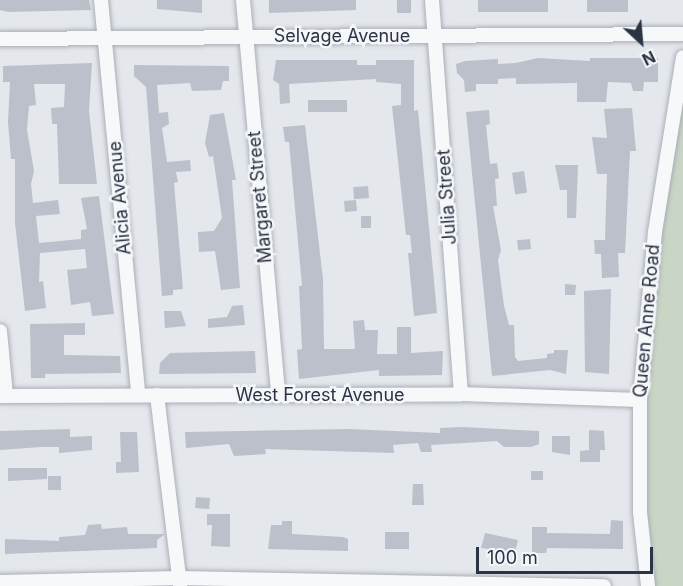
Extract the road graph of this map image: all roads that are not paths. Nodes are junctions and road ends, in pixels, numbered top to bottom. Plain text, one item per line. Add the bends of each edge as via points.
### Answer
1 (101, 0) edge
2 (243, 0) edge
3 (432, 0) edge
4 (683, 34) edge
5 (435, 36) junction
6 (246, 37) junction
7 (105, 38) junction
8 (0, 39) edge
9 (683, 57) edge
10 (0, 331) edge
11 (461, 394) junction
12 (138, 395) junction
13 (157, 395) junction
14 (278, 395) junction
15 (3, 396) edge
16 (640, 400) junction
17 (0, 582) edge
18 (180, 582) edge
19 (604, 586) edge
20 (648, 586) edge

1 - 7 street, Alicia Avenue
2 - 6 street, Margaret Street
3 - 5 street, Julia Street
4 - 5 street, Selvage Avenue
5 - 6 street, Selvage Avenue
5 - 11 street, Julia Street
6 - 7 street, Selvage Avenue
6 - 14 street, Margaret Street
7 - 8 street, Selvage Avenue
7 - 12 street, Alicia Avenue
9 - 16 street, Queen Anne Road via 655,232
10 - 15 street
11 - 14 street, West Forest Avenue
11 - 16 street, West Forest Avenue
12 - 13 street, West Forest Avenue
12 - 15 street, West Forest Avenue
13 - 14 street, West Forest Avenue
13 - 18 street
16 - 20 street, Queen Anne Road via 640,512
17 - 18 street
18 - 19 street

